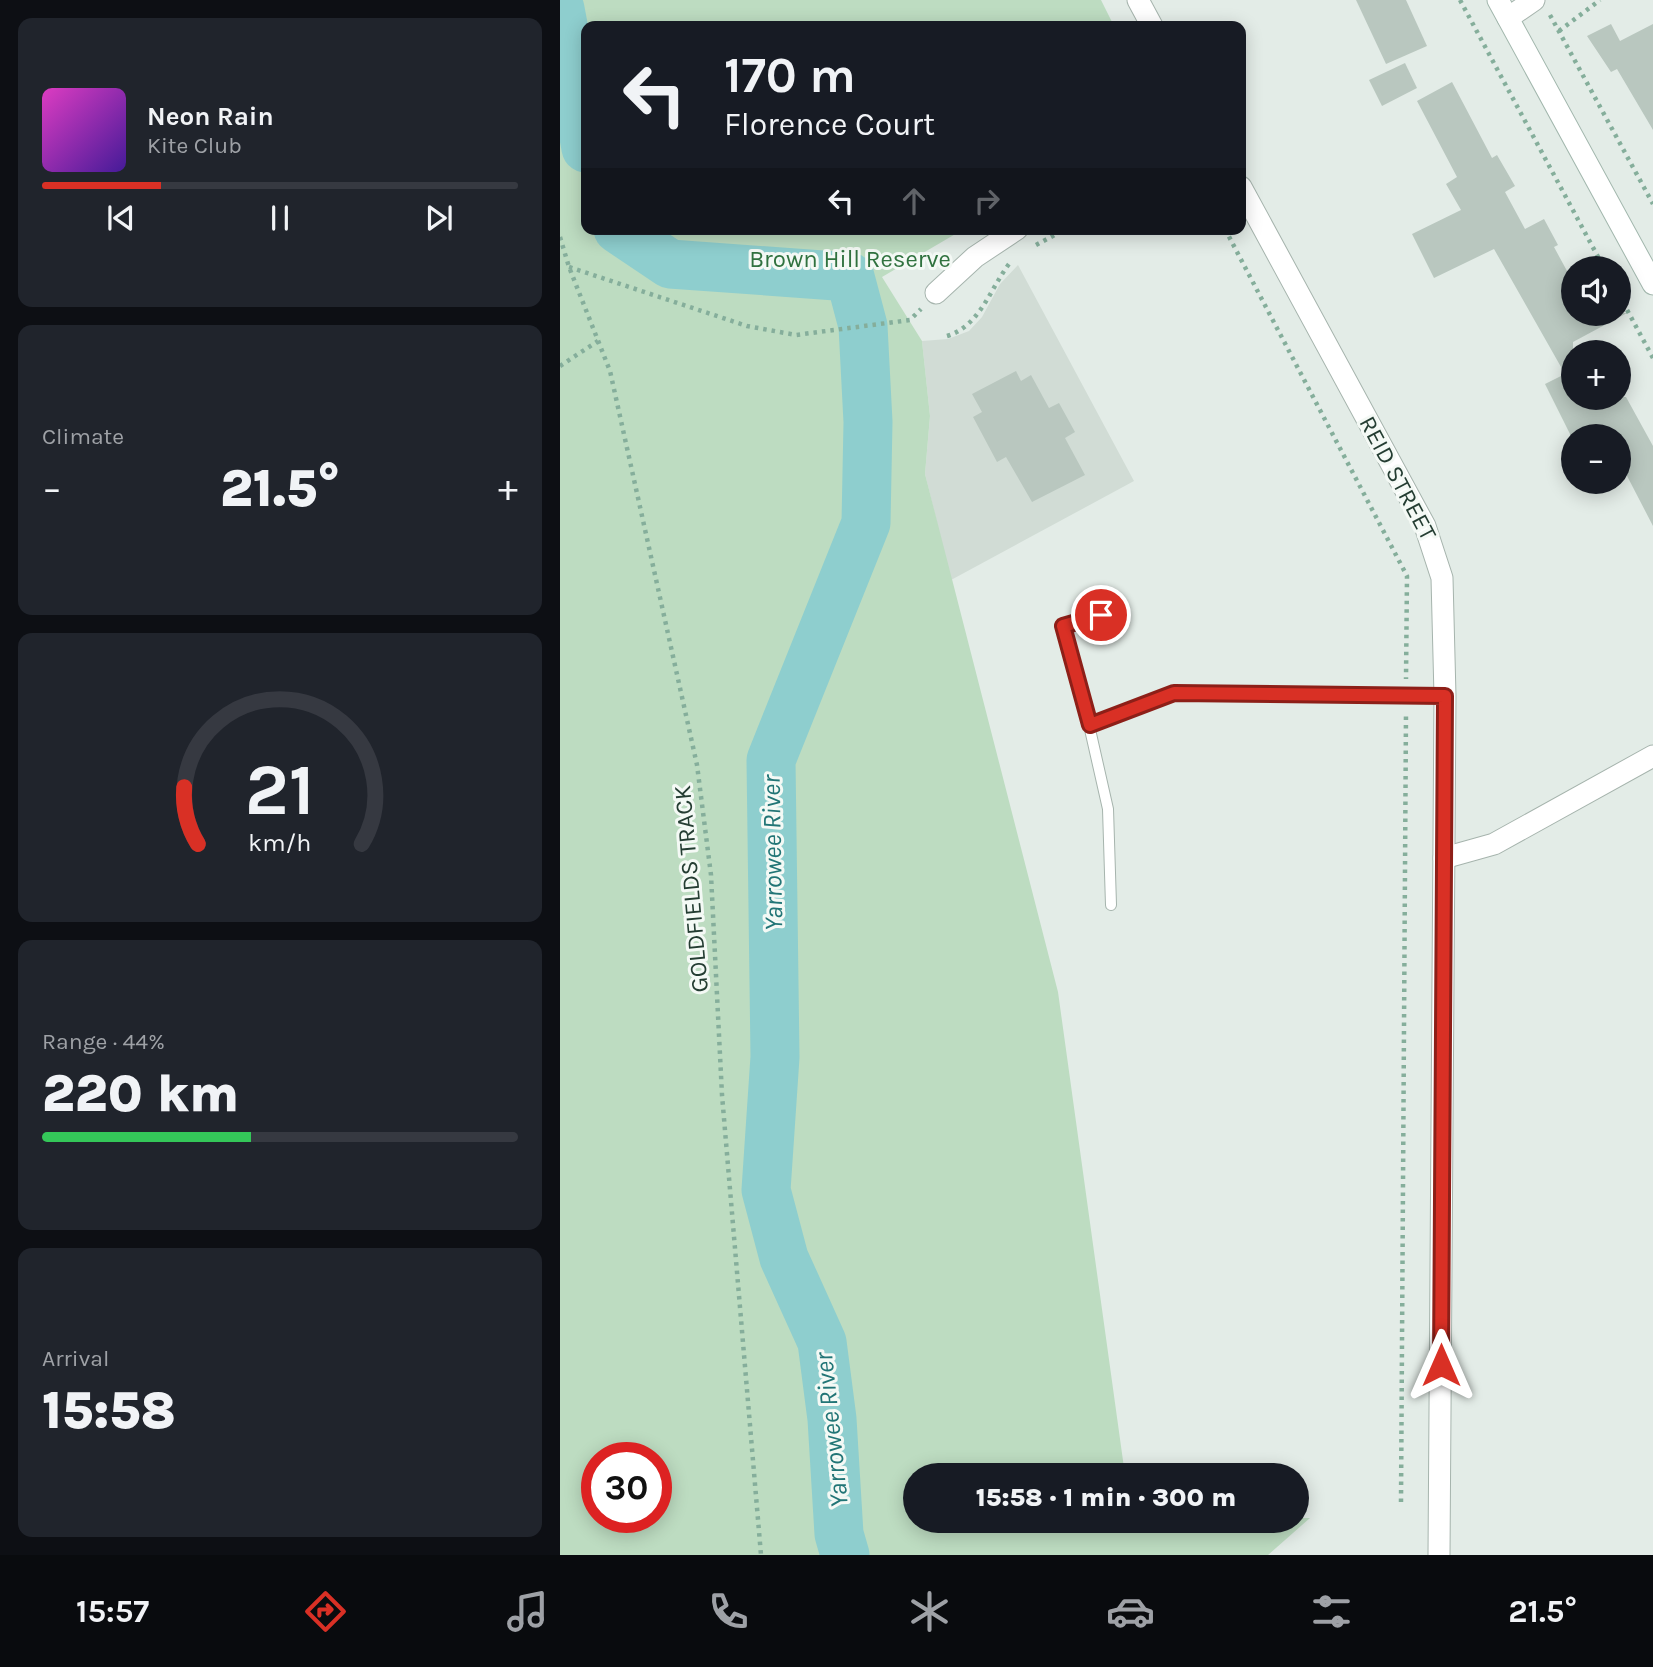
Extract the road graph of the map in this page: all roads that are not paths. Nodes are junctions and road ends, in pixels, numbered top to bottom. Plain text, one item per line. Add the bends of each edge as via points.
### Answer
1 (1138, 0) edge
2 (1541, 5) edge
3 (1503, 9) edge
4 (1149, 21) edge
5 (1246, 196) edge
6 (1007, 235) edge
7 (1653, 284) edge
8 (936, 293) road end
9 (1101, 615) dead end
10 (1445, 696) junction
11 (1090, 725) junction
12 (1653, 756) edge
13 (1444, 858) junction
14 (1111, 905) dead end
15 (1439, 1555) edge

1 - 4 street
2 - 3 street
3 - 7 street
5 - 10 street, REID STREET via 1434,546 1443,594
6 - 8 street
9 - 11 lane via 1063,626
10 - 11 lane via 1174,693
10 - 13 street, REID STREET
11 - 14 lane via 1108,809
12 - 13 street via 1494,844
13 - 15 street, REID STREET

